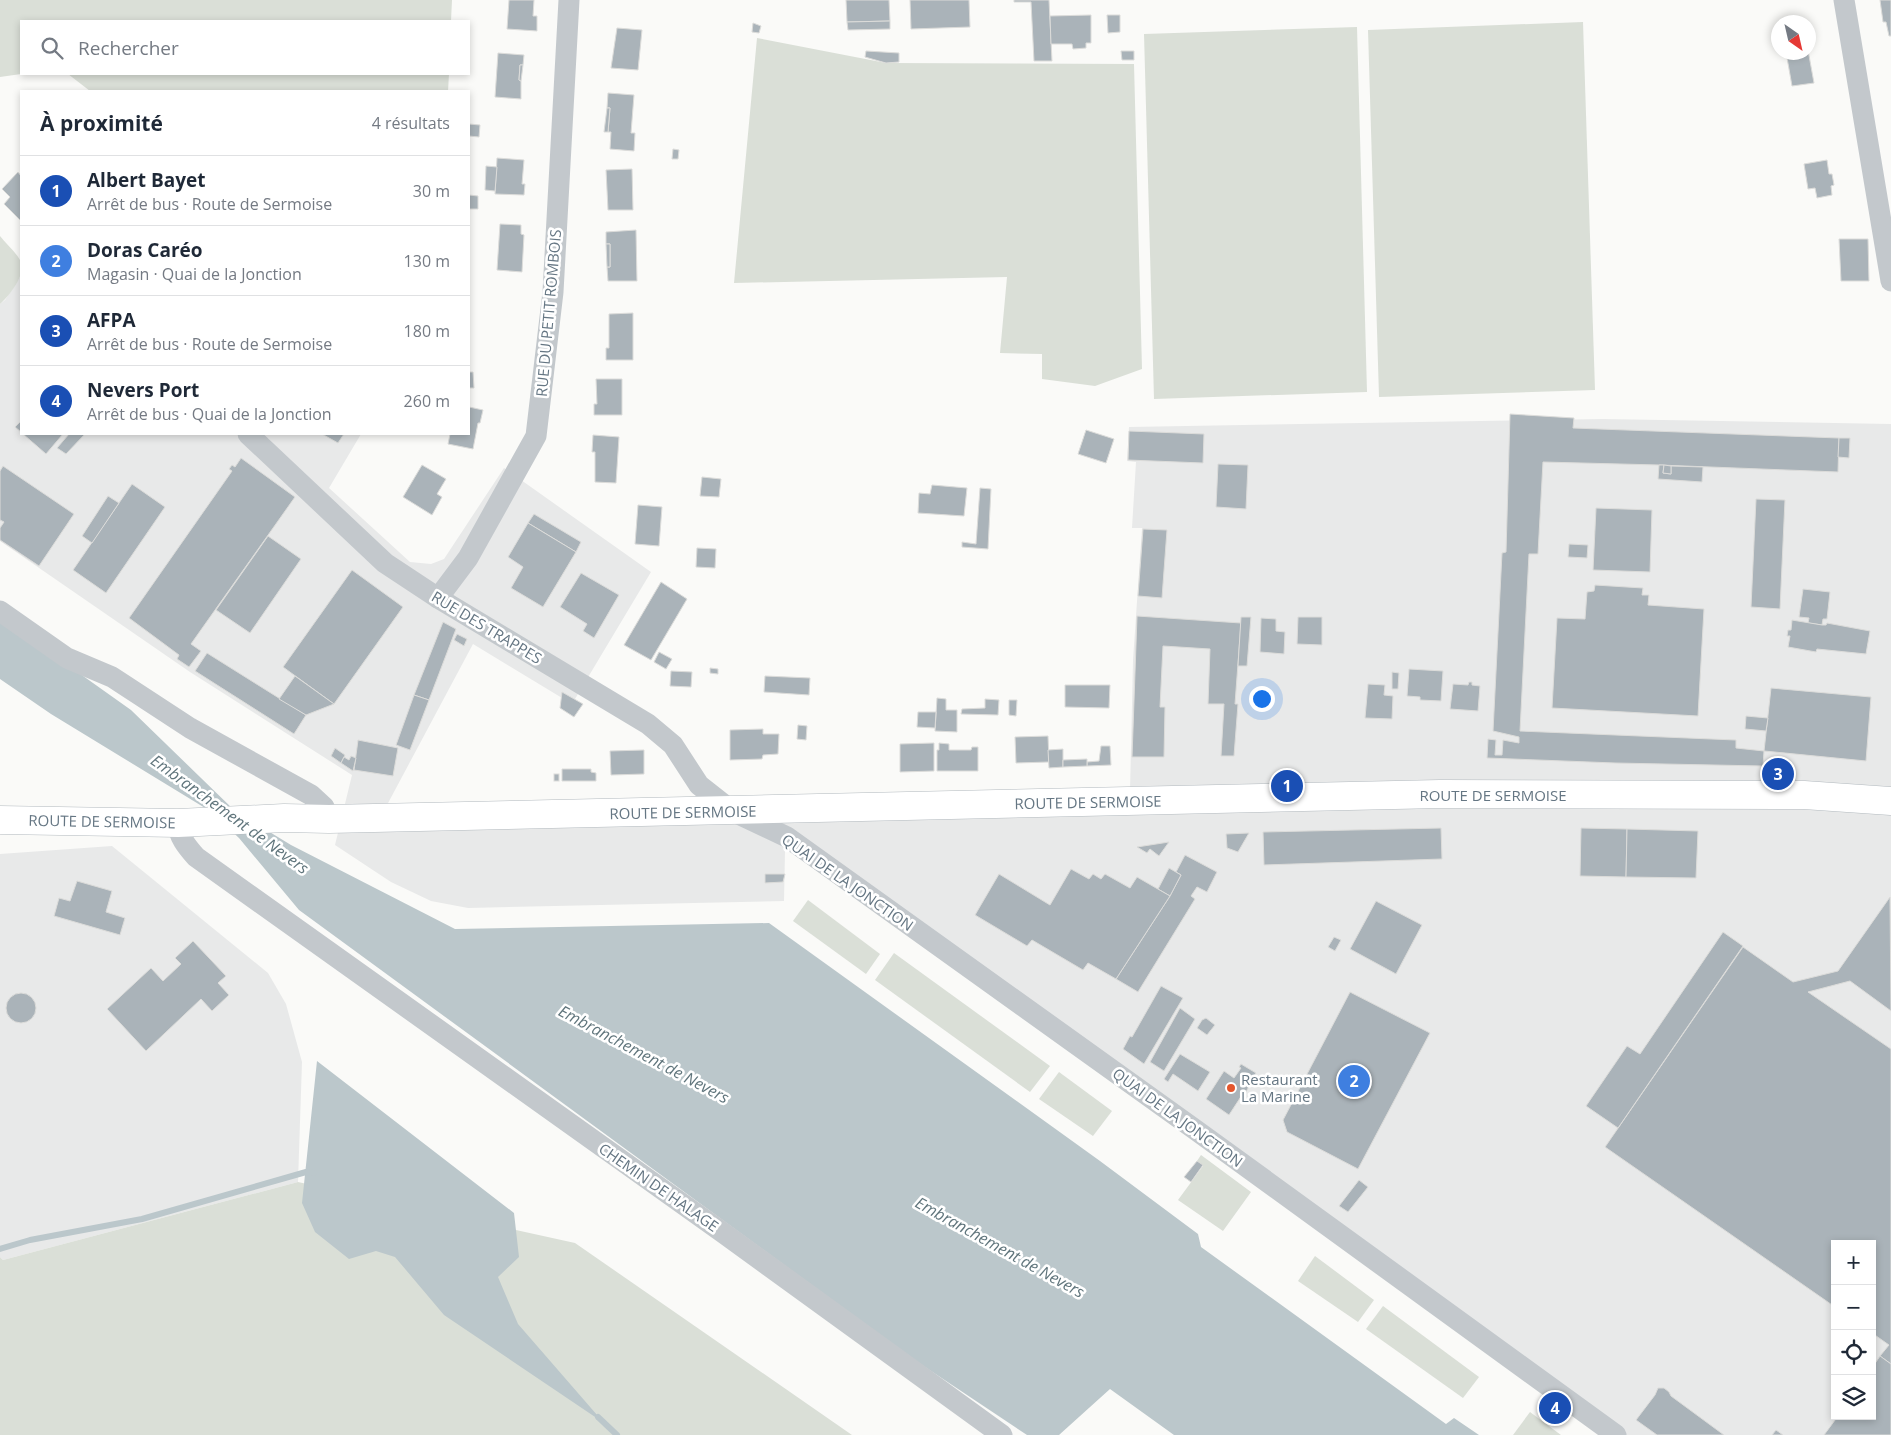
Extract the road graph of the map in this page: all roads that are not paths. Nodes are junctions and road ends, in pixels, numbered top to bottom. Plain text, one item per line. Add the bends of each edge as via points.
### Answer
1 (569, 0) edge
2 (1844, 0) edge
3 (1891, 281) edge
4 (249, 435) edge
5 (438, 598) junction
6 (0, 611) edge
7 (1891, 801) edge
8 (732, 811) junction
9 (329, 819) junction
10 (0, 820) edge
11 (190, 821) junction
12 (1002, 1435) edge
13 (1616, 1435) edge

1 - 5 street, RUE DU PETIT ROMBOIS via 553,292 536,436 468,558
2 - 3 street
4 - 5 street, RUE DES TRAPPES via 385,563
5 - 8 street, RUE DES TRAPPES via 648,725 673,745 699,785
6 - 9 street via 67,658 112,676 190,728 311,795 324,807
7 - 8 main road, ROUTE DE SERMOISE via 1804,796 1440,794
8 - 9 main road, ROUTE DE SERMOISE
8 - 13 street, QUAI DE LA JONCTION via 787,837
9 - 11 main road, ROUTE DE SERMOISE
10 - 11 main road, ROUTE DE SERMOISE
11 - 12 street, CHEMIN DE HALAGE via 178,830 196,857

